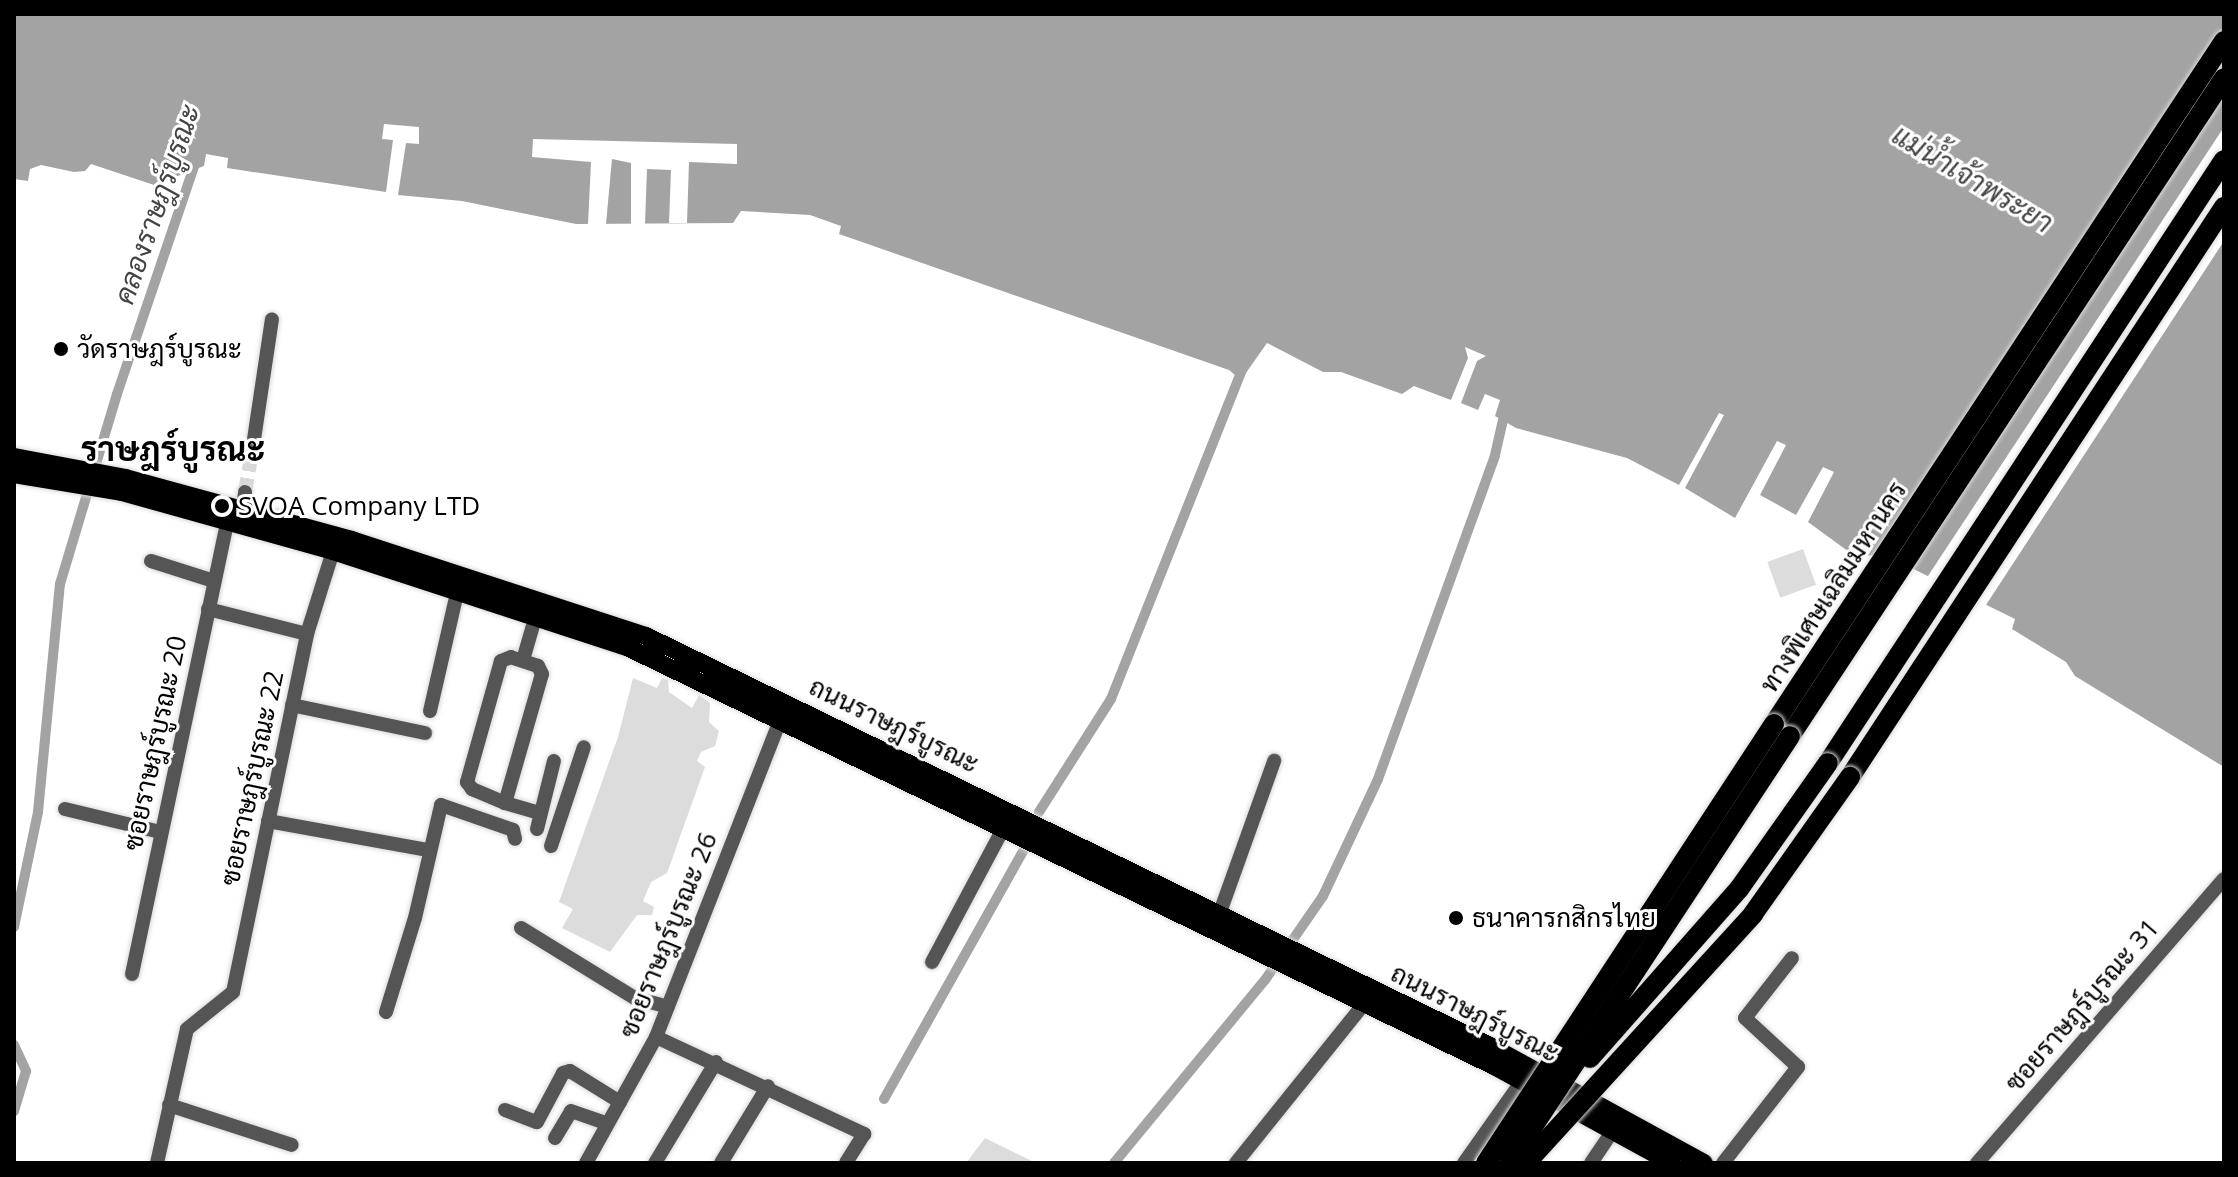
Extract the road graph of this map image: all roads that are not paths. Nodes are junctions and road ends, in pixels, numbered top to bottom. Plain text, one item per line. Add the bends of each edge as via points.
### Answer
1 (2224, 41) edge
2 (2224, 78) edge
3 (2224, 160) edge
4 (2224, 207) edge
5 (272, 319) dead end
6 (253, 446) tunnel mouth
7 (14, 457) edge
8 (46, 469) junction
9 (14, 474) edge
10 (124, 485) junction
11 (227, 522) junction
12 (333, 551) junction
13 (151, 561) dead end
14 (214, 581) junction
15 (458, 589) junction
16 (208, 609) junction
17 (536, 615) junction
18 (307, 634) junction
19 (523, 660) junction
20 (292, 705) junction
21 (430, 711) dead end
22 (781, 718) junction
23 (425, 733) dead end
24 (584, 747) dead end
25 (554, 761) dead end
26 (1274, 761) dead end
27 (505, 803) junction
28 (65, 809) dead end
29 (540, 813) junction
30 (268, 821) junction
31 (1004, 827) junction
32 (537, 829) dead end
33 (160, 832) junction
34 (515, 839) dead end
35 (551, 846) dead end
36 (428, 850) junction
37 (2224, 879) edge
38 (1219, 915) junction
39 (521, 928) dead end
40 (1285, 956) junction
41 (1792, 958) dead end
42 (932, 962) dead end
43 (132, 974) dead end
44 (1364, 1004) junction
45 (668, 1007) junction
46 (386, 1012) dead end
47 (656, 1037) junction
48 (716, 1062) junction
49 (1522, 1081) junction
50 (768, 1086) junction
51 (620, 1102) junction
52 (169, 1105) junction
53 (1571, 1107) junction
54 (505, 1110) dead end
55 (606, 1123) junction
56 (1613, 1130) junction
57 (555, 1138) dead end
58 (292, 1145) dead end
59 (157, 1163) edge
60 (586, 1163) edge
61 (655, 1163) edge
62 (721, 1163) edge
63 (846, 1163) edge
64 (1236, 1163) edge
65 (1464, 1163) edge
66 (1491, 1163) edge
67 (1509, 1163) edge
68 (1526, 1163) edge
69 (1534, 1163) edge
70 (1591, 1163) edge
71 (1672, 1163) edge
72 (1704, 1163) edge
73 (1723, 1163) edge
74 (1977, 1163) edge

1 - 66 highway, ทางพิเศษเฉลิมมหานคร, bridge
2 - 67 highway, ทางพิเศษเฉลิมมหานคร, bridge
3 - 66 highway, bridge via 1774,843 1699,936
4 - 68 highway, bridge via 1782,877 1717,956
5 - 6 street
7 - 8 main road, ถนนราษฎร์บูรณะ
8 - 9 main road, ถนนราษฎร์บูรณะ
8 - 10 main road, ถนนราษฎร์บูรณะ
10 - 11 main road, ถนนราษฎร์บูรณะ
10 - 38 main road, ถนนราษฎร์บูรณะ via 244,501 646,636
11 - 12 main road, ถนนราษฎร์บูรณะ
11 - 14 street, ซอยราษฎร์บูรณะ 20
12 - 15 main road, ถนนราษฎร์บูรณะ
12 - 18 street, ซอยราษฎร์บูรณะ 22
13 - 14 street
14 - 16 street, ซอยราษฎร์บูรณะ 20
15 - 17 main road, ถนนราษฎร์บูรณะ
15 - 21 street
16 - 18 street
16 - 33 street, ซอยราษฎร์บูรณะ 20
17 - 19 street
17 - 22 main road, ถนนราษฎร์บูรณะ via 641,653
18 - 20 street, ซอยราษฎร์บูรณะ 22
19 - 27 street via 538,666 542,674
19 - 27 street via 501,661 467,782
20 - 23 street
20 - 30 street, ซอยราษฎร์บูรณะ 22
22 - 31 main road, ถนนราษฎร์บูรณะ
22 - 45 street, ซอยราษฎร์บูรณะ 26
24 - 35 street
25 - 29 street
26 - 38 street
27 - 29 street
28 - 33 street
29 - 32 street
30 - 36 street
30 - 52 street, ซอยราษฎร์บูรณะ 22 via 233,992 187,1029
31 - 40 main road, ถนนราษฎร์บูรณะ
31 - 42 street
33 - 43 street, ซอยราษฎร์บูรณะ 20
34 - 36 street via 513,830 443,804
36 - 46 street via 415,918
37 - 74 street, ซอยราษฎร์บูรณะ 31
38 - 40 main road, ถนนราษฎร์บูรณะ
39 - 45 street via 635,998
40 - 44 main road, ถนนราษฎร์บูรณะ
40 - 72 main road, ถนนราษฎร์บูรณะ via 1490,1046
41 - 73 street via 1745,1018 1798,1067
44 - 49 main road, ถนนราษฎร์บูรณะ
44 - 64 street
45 - 47 street, ซอยราษฎร์บูรณะ 26
47 - 48 street
47 - 51 street, ซอยราษฎร์บูรณะ 26
48 - 50 street
48 - 61 street
49 - 53 main road, ถนนราษฎร์บูรณะ
49 - 65 street
50 - 62 street
50 - 63 street via 864,1134
51 - 54 street via 570,1071 563,1073 537,1122
51 - 55 street, ซอยราษฎร์บูรณะ 26
52 - 58 street
52 - 59 street, ซอยราษฎร์บูรณะ 22
53 - 56 main road, ถนนราษฎร์บูรณะ
53 - 69 street
55 - 57 street via 571,1111
55 - 60 street, ซอยราษฎร์บูรณะ 26
56 - 70 street
56 - 71 main road, ถนนราษฎร์บูรณะ

